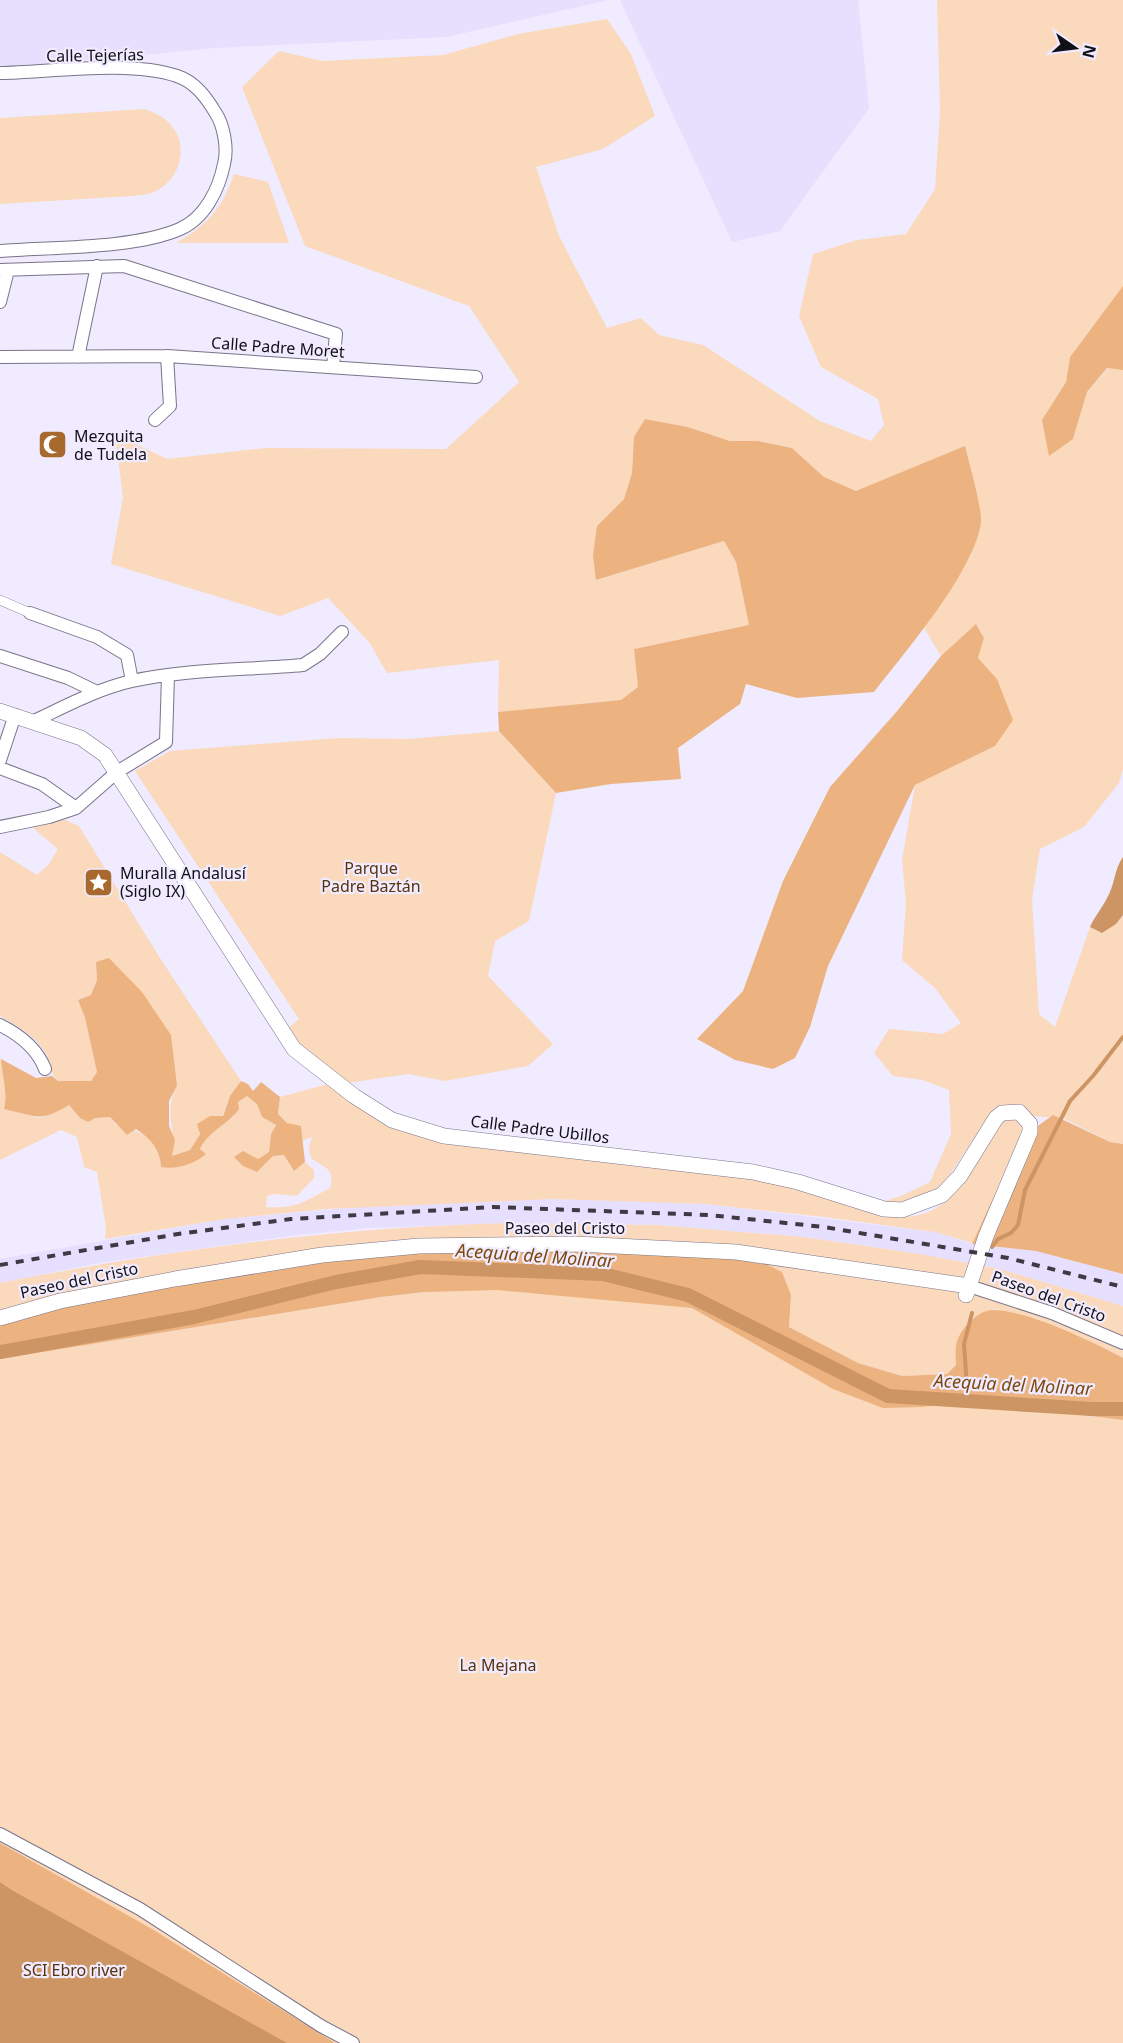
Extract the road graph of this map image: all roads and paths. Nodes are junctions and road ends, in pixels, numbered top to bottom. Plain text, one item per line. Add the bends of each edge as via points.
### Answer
1 (0, 74) edge
2 (0, 251) edge
3 (97, 266) junction
4 (4, 270) edge
5 (0, 302) edge
6 (167, 356) junction
7 (0, 357) edge
8 (78, 357) junction
9 (333, 367) junction
10 (476, 377) dead end
11 (155, 420) dead end
12 (0, 600) edge
13 (30, 613) joint
14 (342, 632) dead end
15 (0, 656) edge
16 (168, 675) junction
17 (132, 681) junction
18 (97, 692) junction
19 (7, 713) edge
20 (34, 721) junction
21 (0, 760) edge
22 (0, 768) edge
23 (117, 772) junction
24 (76, 808) junction
25 (3, 824) edge
26 (0, 1025) edge
27 (45, 1069) dead end
28 (967, 1291) junction
29 (0, 1318) edge
30 (1123, 1343) edge
31 (0, 1834) edge
32 (353, 2043) edge

1 - 2 street, Calle Tejerías via 138,68 178,76 203,92 220,119 226,156 219,187 183,228 152,240
3 - 4 street
3 - 8 street
3 - 9 street via 124,266 336,334
4 - 5 street
6 - 8 street, Calle Padre Moret
6 - 9 street, Calle Padre Moret
6 - 11 street via 170,406
7 - 8 street, Calle Padre Moret
9 - 10 street, Calle Padre Moret
12 - 13 street
13 - 17 street via 97,637 127,655
14 - 16 street via 303,665
15 - 18 street via 68,678
16 - 17 street
16 - 23 street via 166,742
17 - 18 street
18 - 20 street
19 - 20 street, Calle Padre Ubillos
19 - 21 street
20 - 23 street, Calle Padre Ubillos via 81,738 105,755
22 - 24 street via 42,784
23 - 24 street
23 - 28 street, Calle Padre Ubillos via 294,1048 354,1096 392,1120 444,1136 753,1172 884,1209 902,1210 942,1195 960,1176 996,1118 1002,1113 1019,1112 1030,1124 1030,1132
24 - 25 street via 49,817
26 - 27 street via 27,1042 40,1055
28 - 29 street, Paseo del Cristo via 790,1258 726,1251 576,1244 419,1246 322,1255 175,1279 60,1301
28 - 30 street, Paseo del Cristo via 1052,1313
31 - 32 street via 140,1909

